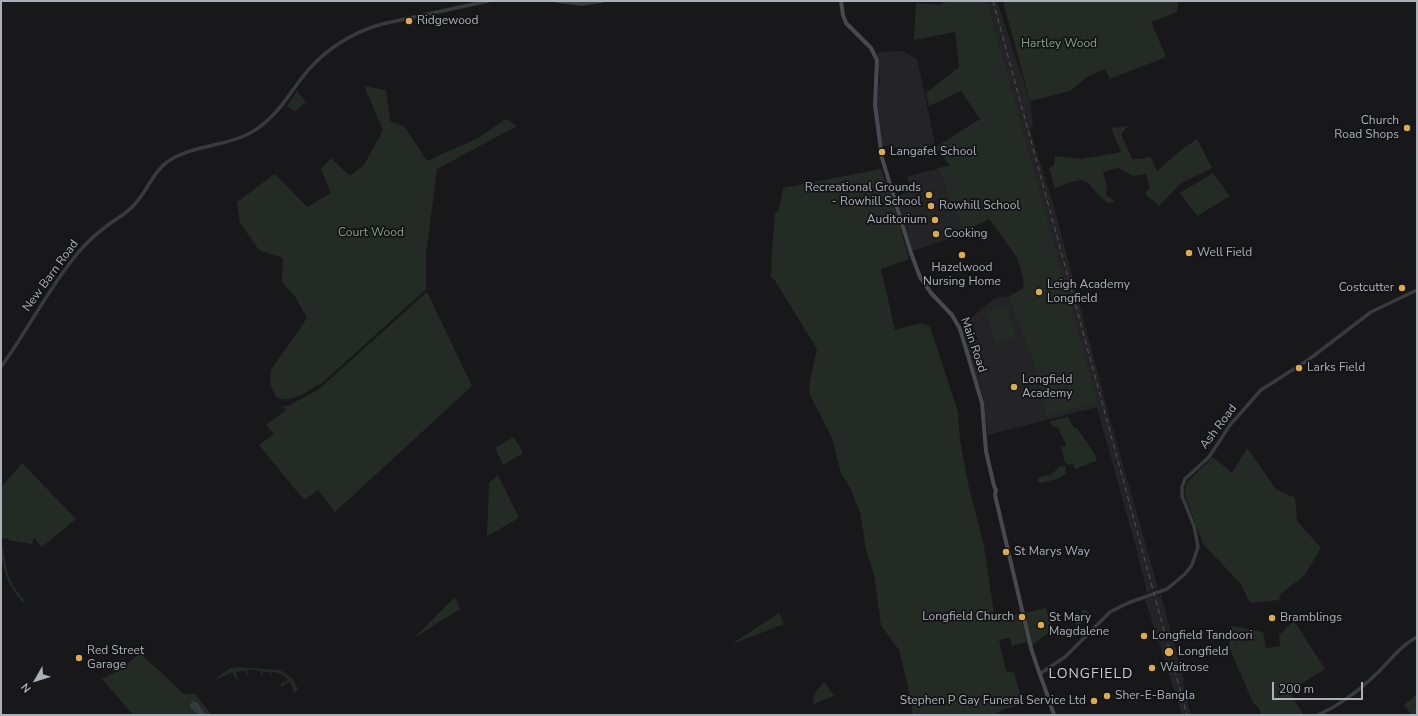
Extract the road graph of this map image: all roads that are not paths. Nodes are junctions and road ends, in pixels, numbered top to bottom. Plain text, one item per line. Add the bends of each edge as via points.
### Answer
1 (488, 1) edge
2 (556, 1) edge
3 (602, 1) edge
4 (841, 1) edge
5 (1417, 290) edge
6 (1, 367) edge
7 (1417, 637) edge
8 (1042, 673) junction
9 (1054, 715) edge
10 (1318, 715) edge

1 - 6 street, New Barn Road via 382,24 352,35 313,65 282,106 254,131 239,138 194,149 166,163 130,210 98,233 76,254
2 - 3 street via 582,4
4 - 8 main road, Main Road via 846,23 871,48 877,60 875,105 879,141 885,171 911,253 920,278 957,322 982,403 986,451 995,495 1031,648
5 - 8 street, Ash Road via 1371,312 1308,360 1261,390 1230,426 1209,457 1185,479 1182,496 1194,526 1198,547 1187,573 1167,589 1104,616 1065,657
7 - 10 street via 1405,643 1362,687 1336,706
8 - 9 main road, Main Road

